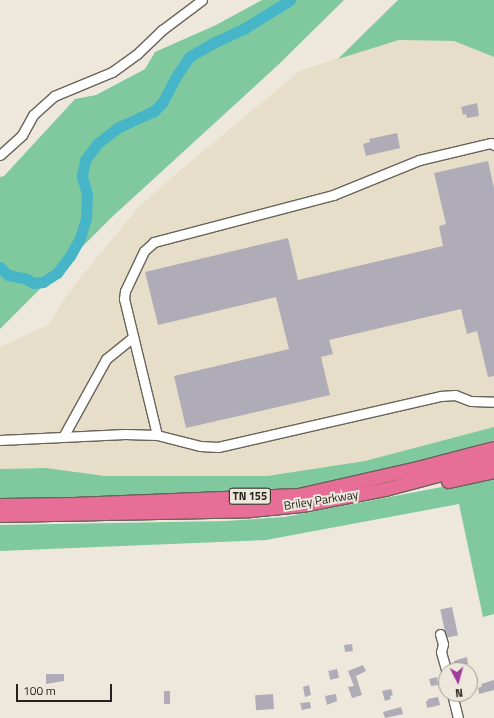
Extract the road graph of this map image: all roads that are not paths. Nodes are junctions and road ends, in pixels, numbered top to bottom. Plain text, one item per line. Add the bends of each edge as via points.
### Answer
1 (202, 0) edge
2 (494, 145) edge
3 (0, 155) edge
4 (133, 337) junction
5 (494, 402) edge
6 (157, 435) junction
7 (63, 437) junction
8 (0, 440) edge
9 (494, 448) edge
10 (494, 460) edge
11 (494, 471) edge
12 (385, 489) junction
13 (0, 505) edge
14 (0, 515) edge
15 (440, 634) dead end
16 (444, 662) edge
17 (454, 702) edge
18 (458, 718) edge

1 - 3 lane via 112,72 54,96 33,115 22,135
2 - 4 lane via 491,143 419,160 333,195 154,242 144,251 125,291 124,299
4 - 6 lane
4 - 7 lane via 106,359
5 - 6 lane via 471,401 455,395 441,396 218,447 200,446
6 - 7 lane
7 - 8 lane
9 - 13 highway, Briley Parkway / TN 155 via 298,494
10 - 12 highway, Briley Parkway / TN 155
11 - 12 highway via 423,485
12 - 14 highway, Briley Parkway / TN 155 via 302,505 250,510
15 - 16 lane
17 - 18 lane

